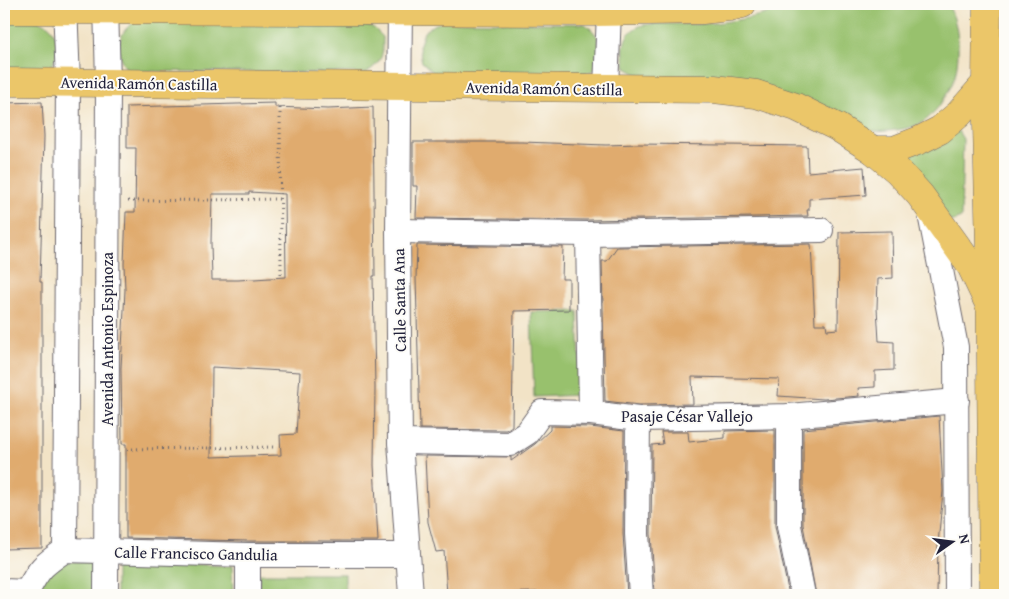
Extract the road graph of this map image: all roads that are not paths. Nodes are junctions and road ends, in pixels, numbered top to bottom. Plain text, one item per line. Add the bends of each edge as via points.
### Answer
1 (742, 4) edge
2 (65, 7) edge
3 (106, 7) edge
4 (400, 8) edge
5 (600, 9) edge
6 (4, 10) edge
7 (982, 11) edge
8 (4, 82) edge
9 (68, 82) junction
10 (108, 83) junction
11 (986, 83) junction
12 (399, 86) junction
13 (606, 89) junction
14 (873, 150) junction
15 (929, 207) junction
16 (821, 230) dead end
17 (398, 231) junction
18 (588, 234) junction
19 (998, 249) edge
20 (990, 306) junction
21 (998, 346) edge
22 (957, 401) junction
23 (591, 413) junction
24 (789, 416) junction
25 (638, 419) junction
26 (998, 441) edge
27 (400, 442) junction
28 (65, 550) junction
29 (106, 551) junction
30 (248, 555) junction
31 (407, 555) junction
32 (19, 593) edge
33 (106, 595) edge
34 (248, 595) edge
35 (411, 595) edge
36 (641, 595) edge
37 (803, 595) edge
38 (956, 595) edge
39 (992, 595) edge

1 - 5 main road via 702,10
2 - 3 main road
2 - 6 main road
2 - 9 street
3 - 4 main road
3 - 10 street, Avenida Antonio Espinoza
4 - 5 main road
4 - 12 street, Calle Santa Ana
5 - 13 street
7 - 11 main road
8 - 9 main road, Avenida Ramón Castilla
9 - 10 main road, Avenida Ramón Castilla
9 - 28 street
10 - 12 main road, Avenida Ramón Castilla
10 - 29 street, Avenida Antonio Espinoza
11 - 14 main road via 940,130 894,150
11 - 19 main road
12 - 13 main road, Avenida Ramón Castilla
12 - 17 street, Calle Santa Ana
13 - 14 main road, Avenida Ramón Castilla via 714,89 756,94 796,107
14 - 15 main road, Avenida Ramón Castilla
15 - 20 main road, Avenida Ramón Castilla via 971,266
15 - 22 street via 956,347
16 - 18 street
17 - 18 street
17 - 27 street, Calle Santa Ana
18 - 23 street
19 - 20 main road
20 - 21 main road
21 - 26 main road
22 - 24 street, Pasaje César Vallejo
22 - 38 street
23 - 25 street, Pasaje César Vallejo
23 - 27 street, Pasaje César Vallejo via 542,412 527,433 510,444
24 - 25 street, Pasaje César Vallejo
24 - 37 street via 789,526
25 - 36 street via 637,534
26 - 39 main road
27 - 31 street, Calle Santa Ana
28 - 29 street, Calle Francisco Gandulia
28 - 32 street via 44,565
29 - 30 street, Calle Francisco Gandulia
29 - 33 street, Avenida Antonio Espinoza
30 - 31 street, Calle Francisco Gandulia
30 - 34 street
31 - 35 street, Calle Santa Ana

